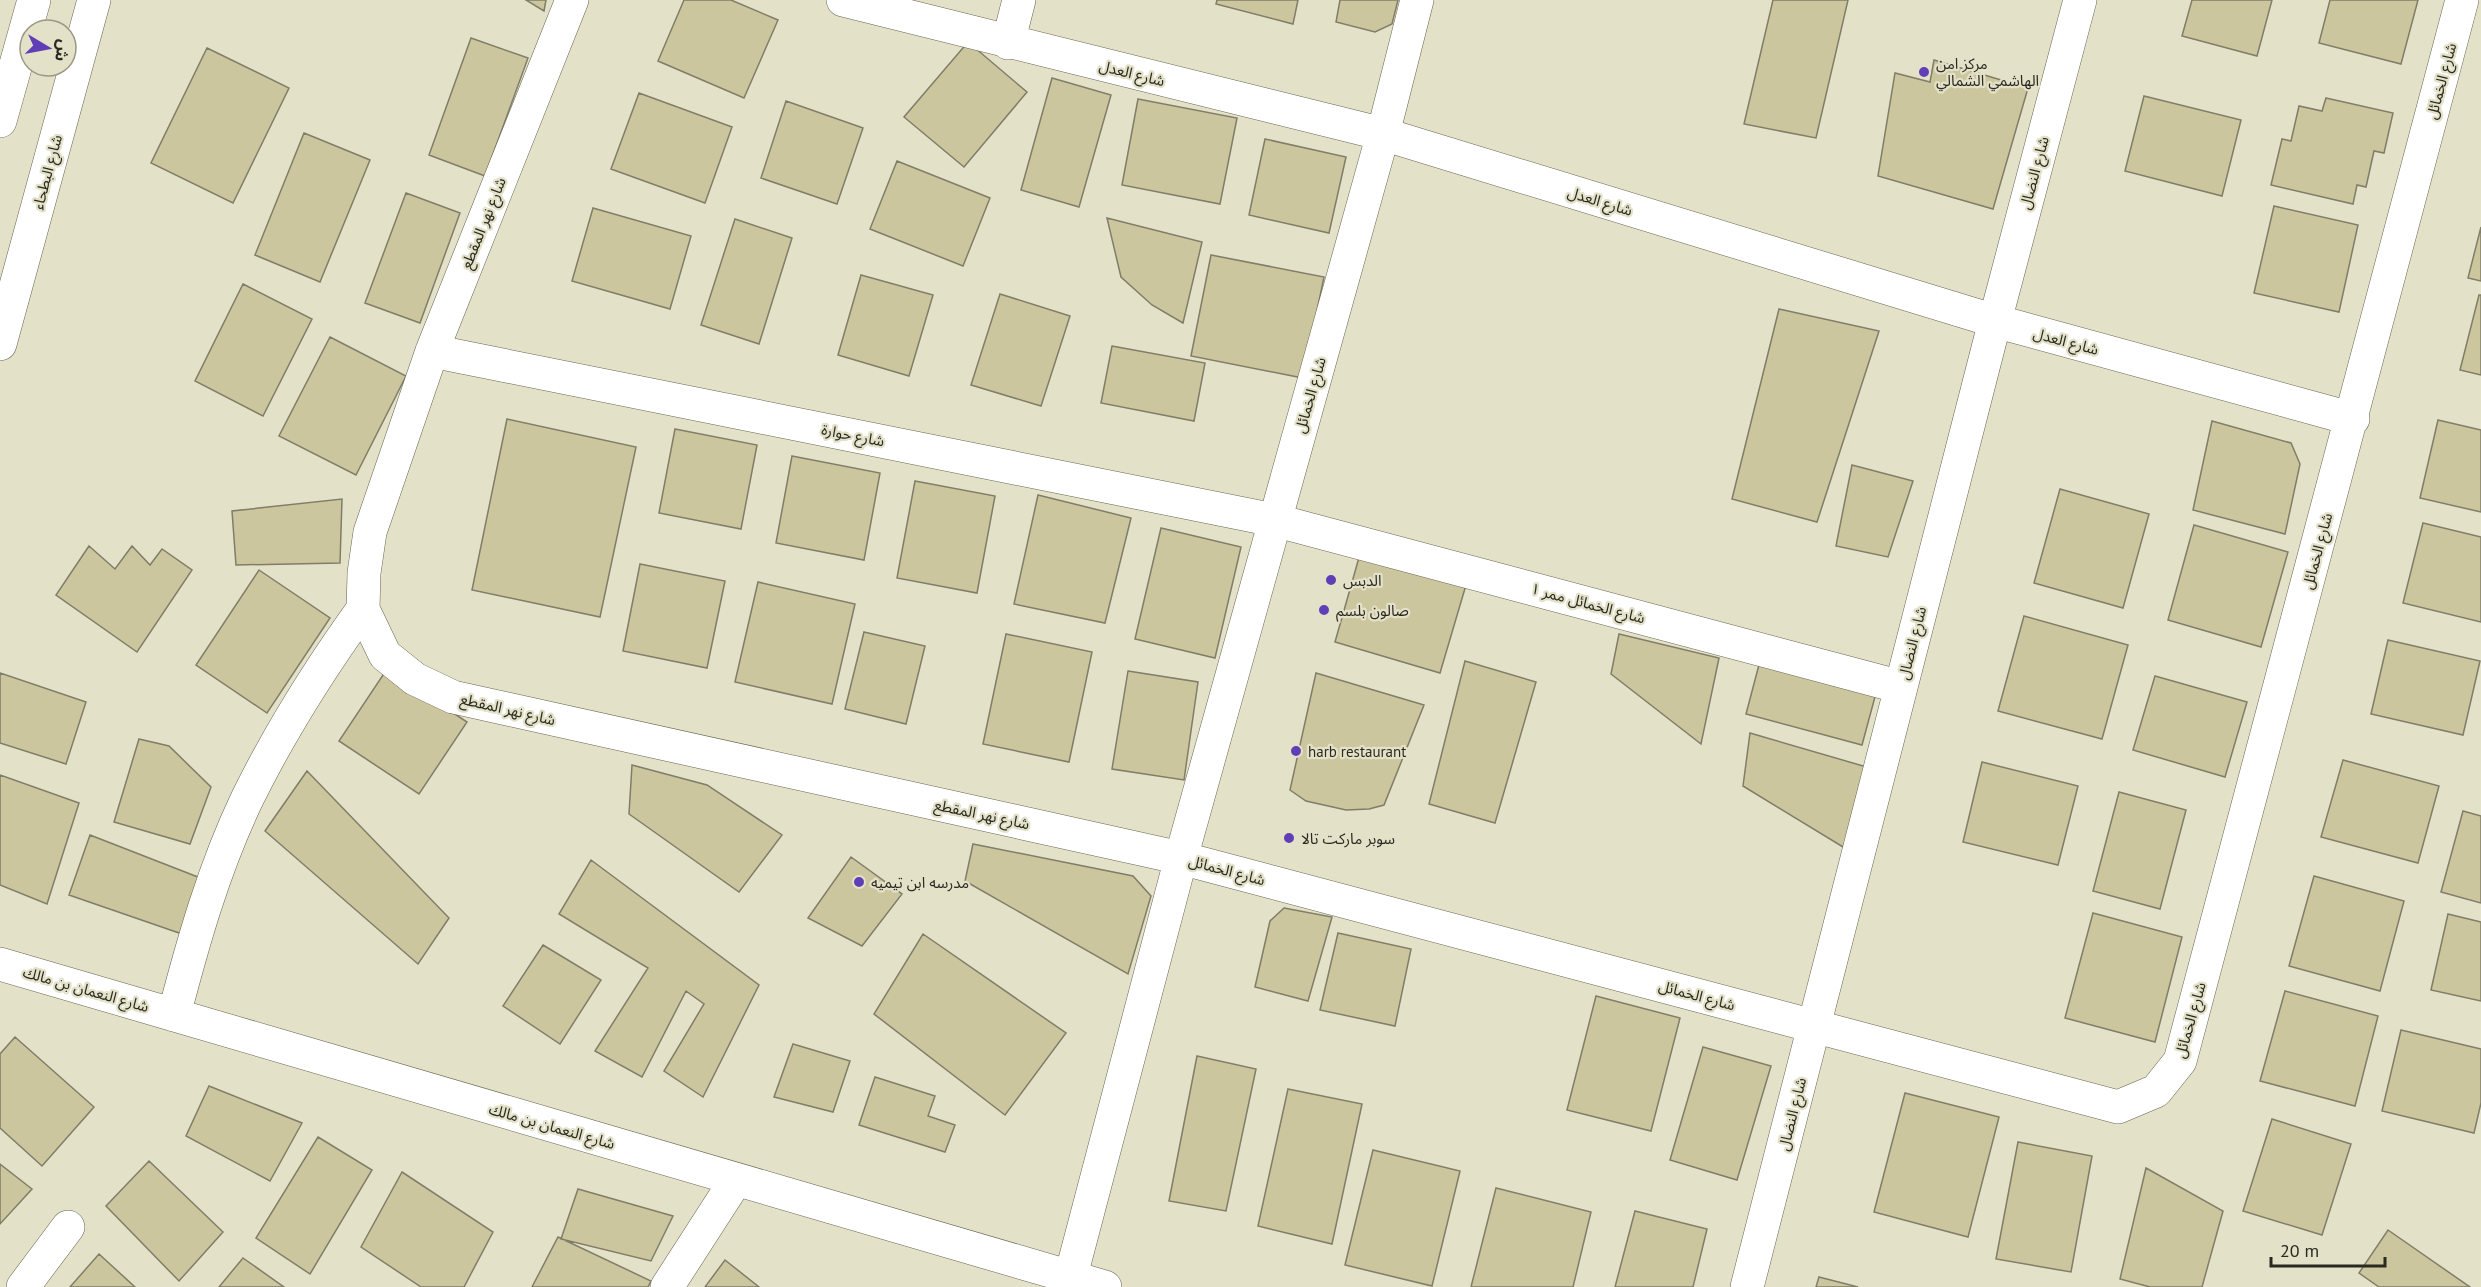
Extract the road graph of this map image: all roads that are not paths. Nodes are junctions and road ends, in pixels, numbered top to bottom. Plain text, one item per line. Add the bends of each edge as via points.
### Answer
1 (9, 0) edge
2 (34, 0) edge
3 (94, 0) edge
4 (572, 0) edge
5 (843, 0) edge
6 (1018, 0) edge
7 (1418, 0) edge
8 (2080, 0) edge
9 (2462, 0) edge
10 (1008, 43) junction
11 (10, 88) junction
12 (0, 122) edge
13 (1383, 134) junction
14 (1995, 321) junction
15 (0, 344) edge
16 (432, 351) junction
17 (2353, 419) junction
18 (1274, 520) junction
19 (363, 609) junction
20 (1901, 687) junction
21 (1181, 858) junction
22 (0, 964) edge
23 (174, 1015) junction
24 (1814, 1026) junction
25 (735, 1180) junction
26 (68, 1227) dead end
27 (1069, 1282) edge
28 (23, 1287) edge
29 (667, 1287) edge
30 (1105, 1287) edge
31 (1747, 1287) edge

1 - 11 street
2 - 11 street
3 - 15 street, شارع البطحاء
4 - 16 street, شارع نهر المقطع
5 - 10 street, شارع العدل
6 - 10 street
7 - 13 street, شارع الخمائل
8 - 14 street, شارع النضال
9 - 17 street, شارع الخمائل
10 - 13 street, شارع العدل
11 - 12 street
13 - 14 street, شارع العدل
13 - 18 street, شارع الخمائل
14 - 17 street, شارع العدل
14 - 20 street, شارع النضال
16 - 18 street, شارع حوارة
16 - 19 street, شارع نهر المقطع via 370,532
17 - 24 street, شارع الخمائل via 2180,1061 2156,1091 2118,1107
18 - 20 street, شارع الخمائل ممر ١
18 - 21 street, شارع الخمائل
19 - 21 street, شارع نهر المقطع via 385,655 415,679 453,697
19 - 23 street via 303,698 246,801 193,942
20 - 24 street, شارع النضال
21 - 24 street, شارع الخمائل
21 - 27 street, شارع الخمائل
22 - 23 street, شارع النعمان بن مالك
23 - 25 street, شارع النعمان بن مالك
24 - 31 street, شارع النضال
25 - 27 street, شارع النعمان بن مالك
25 - 29 street
26 - 28 street
27 - 30 street, شارع النعمان بن مالك

